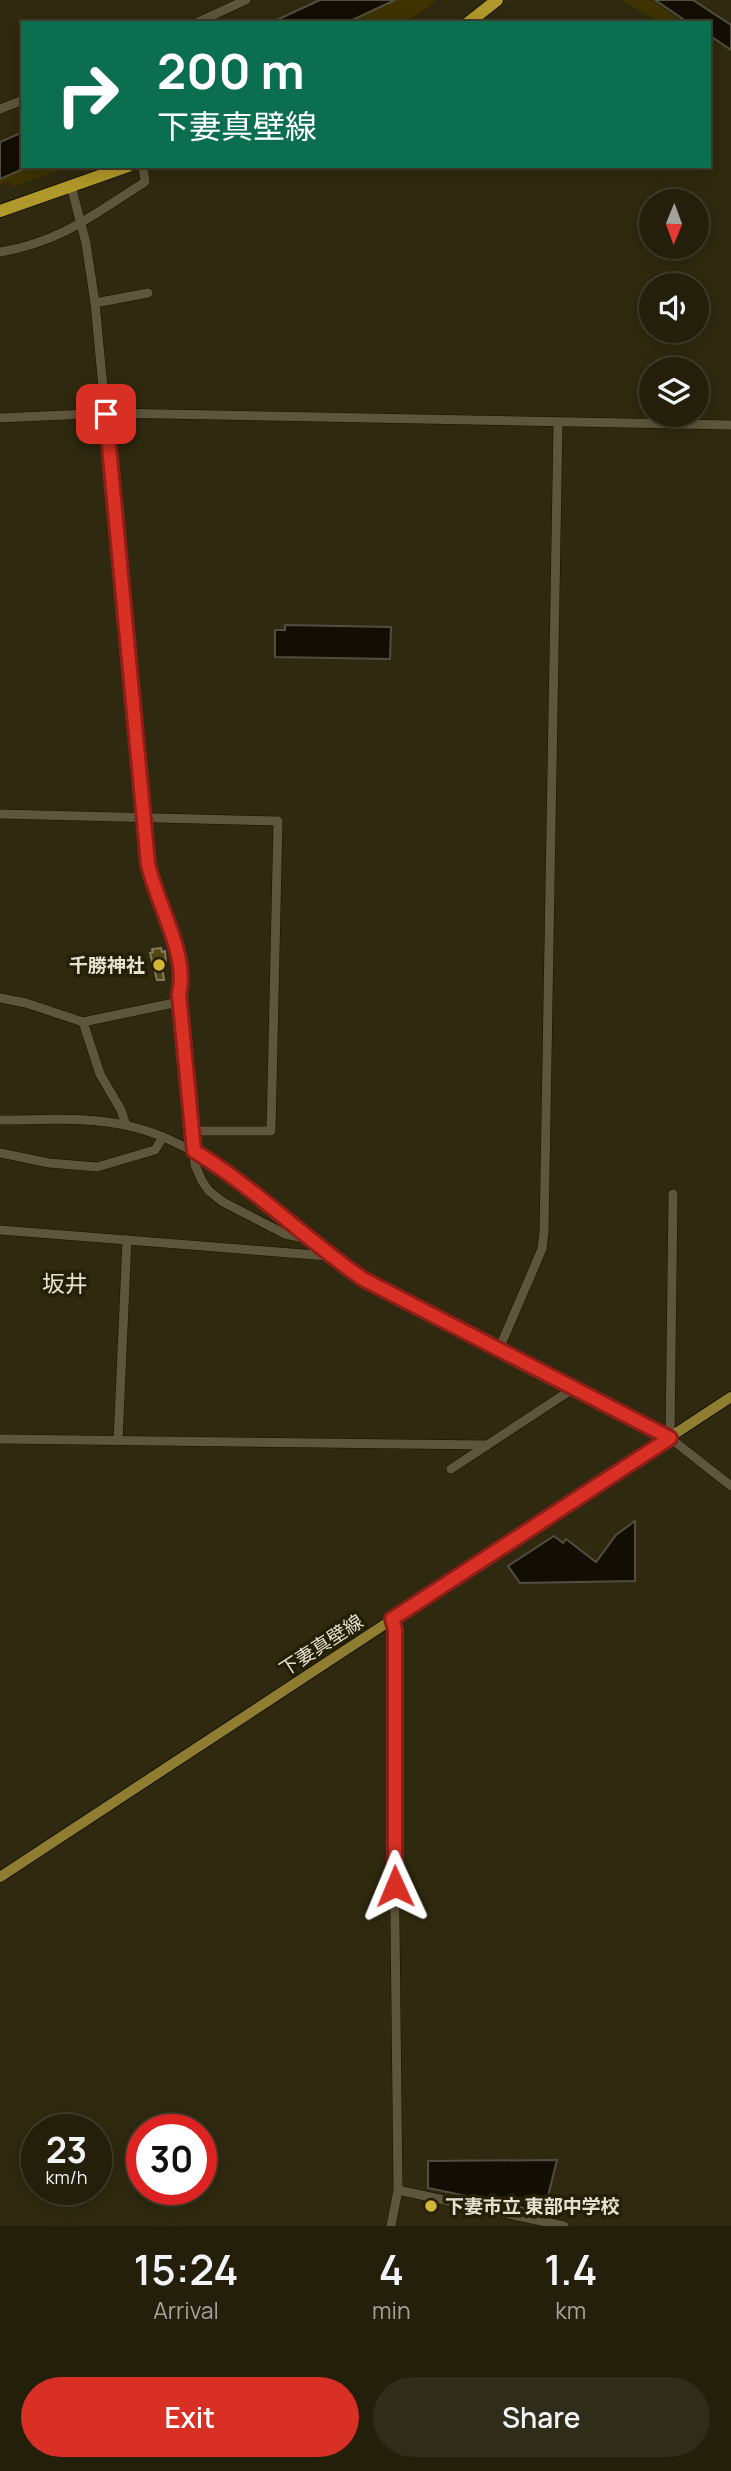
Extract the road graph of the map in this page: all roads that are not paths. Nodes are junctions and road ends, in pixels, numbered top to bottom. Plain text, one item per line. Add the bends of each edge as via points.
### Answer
1 (246, 0) edge
2 (497, 0) edge
3 (200, 21) edge
4 (471, 21) edge
5 (21, 101) edge
6 (0, 109) edge
7 (122, 168) edge
8 (143, 168) edge
9 (71, 186) junction
10 (0, 211) edge
11 (82, 223) junction
12 (0, 252) edge
13 (148, 293) dead end
14 (95, 303) junction
15 (106, 414) junction
16 (0, 418) edge
17 (558, 423) junction
18 (731, 425) edge
19 (0, 814) edge
20 (144, 819) junction
21 (0, 998) edge
22 (179, 1002) junction
23 (83, 1022) junction
24 (0, 1120) edge
25 (126, 1125) junction
26 (192, 1130) junction
27 (163, 1137) junction
28 (194, 1151) junction
29 (0, 1153) edge
30 (673, 1194) dead end
31 (0, 1230) edge
32 (308, 1239) junction
33 (127, 1240) junction
34 (328, 1255) junction
35 (499, 1349) junction
36 (574, 1388) junction
37 (731, 1397) edge
38 (670, 1438) junction
39 (0, 1439) edge
40 (118, 1441) junction
41 (487, 1445) junction
42 (451, 1469) dead end
43 (731, 1486) edge
44 (392, 1619) junction
45 (0, 1877) edge
46 (398, 2190) junction
47 (390, 2226) edge
48 (564, 2226) edge

1 - 3 street
2 - 4 highway
5 - 6 street
7 - 9 highway
8 - 11 street via 145,182
9 - 10 highway
9 - 11 street
11 - 12 street via 52,240
11 - 14 street
13 - 14 street
14 - 15 street
15 - 16 street
15 - 17 street
15 - 20 street
17 - 18 street
17 - 35 street via 544,1232 542,1249
19 - 20 street
20 - 22 street via 150,874 177,960
20 - 26 street via 278,821 271,1130
21 - 23 street
22 - 23 street
22 - 26 street
23 - 25 street via 100,1074
24 - 25 street
25 - 27 street
26 - 28 street
27 - 28 street
27 - 29 street via 155,1150 97,1167
28 - 32 street
28 - 32 street via 202,1181 216,1197 285,1234
30 - 38 street
31 - 33 street
32 - 34 street
33 - 34 street
33 - 40 street
34 - 35 street
35 - 36 street
36 - 38 street
36 - 41 street
37 - 38 main road, 下妻真壁線
38 - 43 street
38 - 44 main road, 下妻真壁線
39 - 40 street
40 - 41 street
41 - 42 street
44 - 45 main road, 下妻真壁線
44 - 46 street
46 - 47 street
46 - 48 street

